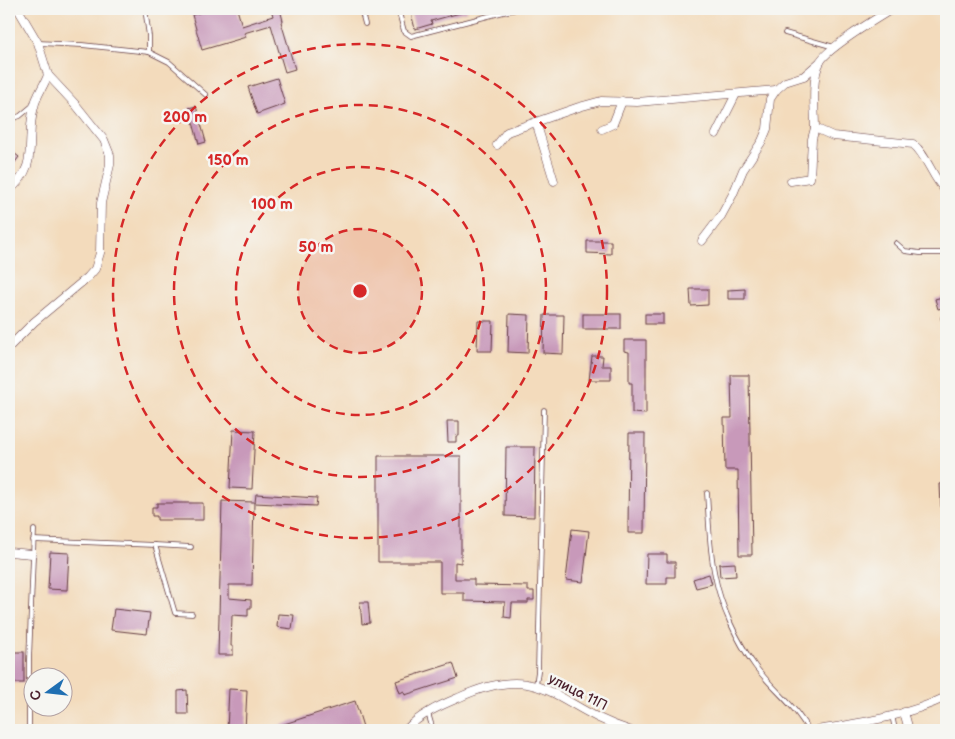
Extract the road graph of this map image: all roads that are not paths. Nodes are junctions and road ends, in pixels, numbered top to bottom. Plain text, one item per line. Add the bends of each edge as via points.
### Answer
1 (18, 9) edge
2 (145, 9) edge
3 (361, 9) edge
4 (398, 9) edge
5 (516, 9) edge
6 (892, 9) edge
7 (365, 24) dead end
8 (785, 33) dead end
9 (38, 43) junction
10 (834, 47) junction
11 (149, 52) junction
12 (820, 62) junction
13 (48, 75) junction
14 (776, 90) junction
15 (736, 94) junction
16 (206, 95) dead end
17 (622, 101) junction
18 (34, 105) junction
19 (9, 120) edge
20 (536, 122) junction
21 (815, 128) junction
22 (602, 129) dead end
23 (716, 134) dead end
24 (497, 145) dead end
25 (554, 181) dead end
26 (792, 181) dead end
27 (9, 190) edge
28 (946, 191) edge
29 (702, 241) dead end
30 (896, 243) dead end
31 (946, 253) edge
32 (9, 347) edge
33 (544, 410) dead end
34 (707, 493) dead end
35 (34, 530) dead end
36 (33, 540) junction
37 (155, 545) junction
38 (191, 547) dead end
39 (9, 552) edge
40 (32, 554) junction
41 (192, 614) dead end
42 (536, 685) junction
43 (946, 697) edge
44 (904, 712) junction
45 (428, 713) junction
46 (892, 715) junction
47 (30, 730) edge
48 (406, 730) edge
49 (433, 730) edge
50 (629, 730) edge
51 (809, 730) edge
52 (817, 730) edge
53 (895, 730) edge
54 (909, 730) edge

1 - 9 street
2 - 11 lane
3 - 7 lane
4 - 5 lane via 404,31 411,36
6 - 10 street
8 - 10 lane
9 - 11 lane
9 - 13 street
10 - 12 street
11 - 16 lane via 169,62
12 - 14 street via 804,76 785,82
12 - 21 street via 815,82
13 - 18 street
13 - 32 street via 76,105 108,148 110,164 101,203 100,254 95,269 88,277
14 - 15 street
14 - 29 street via 770,99 767,130 762,141 743,170 721,216
15 - 17 street
15 - 23 street
17 - 20 street via 601,101
17 - 22 street via 613,124
18 - 19 lane
18 - 27 street via 30,161 23,177
20 - 24 street via 507,132
20 - 25 street
21 - 26 street via 810,178
21 - 28 street via 833,136 913,144
30 - 31 lane via 905,251 920,254
33 - 42 lane
34 - 51 lane via 713,568 727,612 754,664
35 - 36 lane
36 - 37 lane
36 - 40 lane
37 - 38 lane
37 - 41 lane via 175,613
39 - 40 street
40 - 47 lane
42 - 45 street, улица 11П via 497,684 466,694
42 - 50 street, улица 11П via 617,727
43 - 44 street
44 - 46 street
44 - 54 street
45 - 48 street, улица 11П
45 - 49 lane
46 - 52 street
46 - 53 lane

